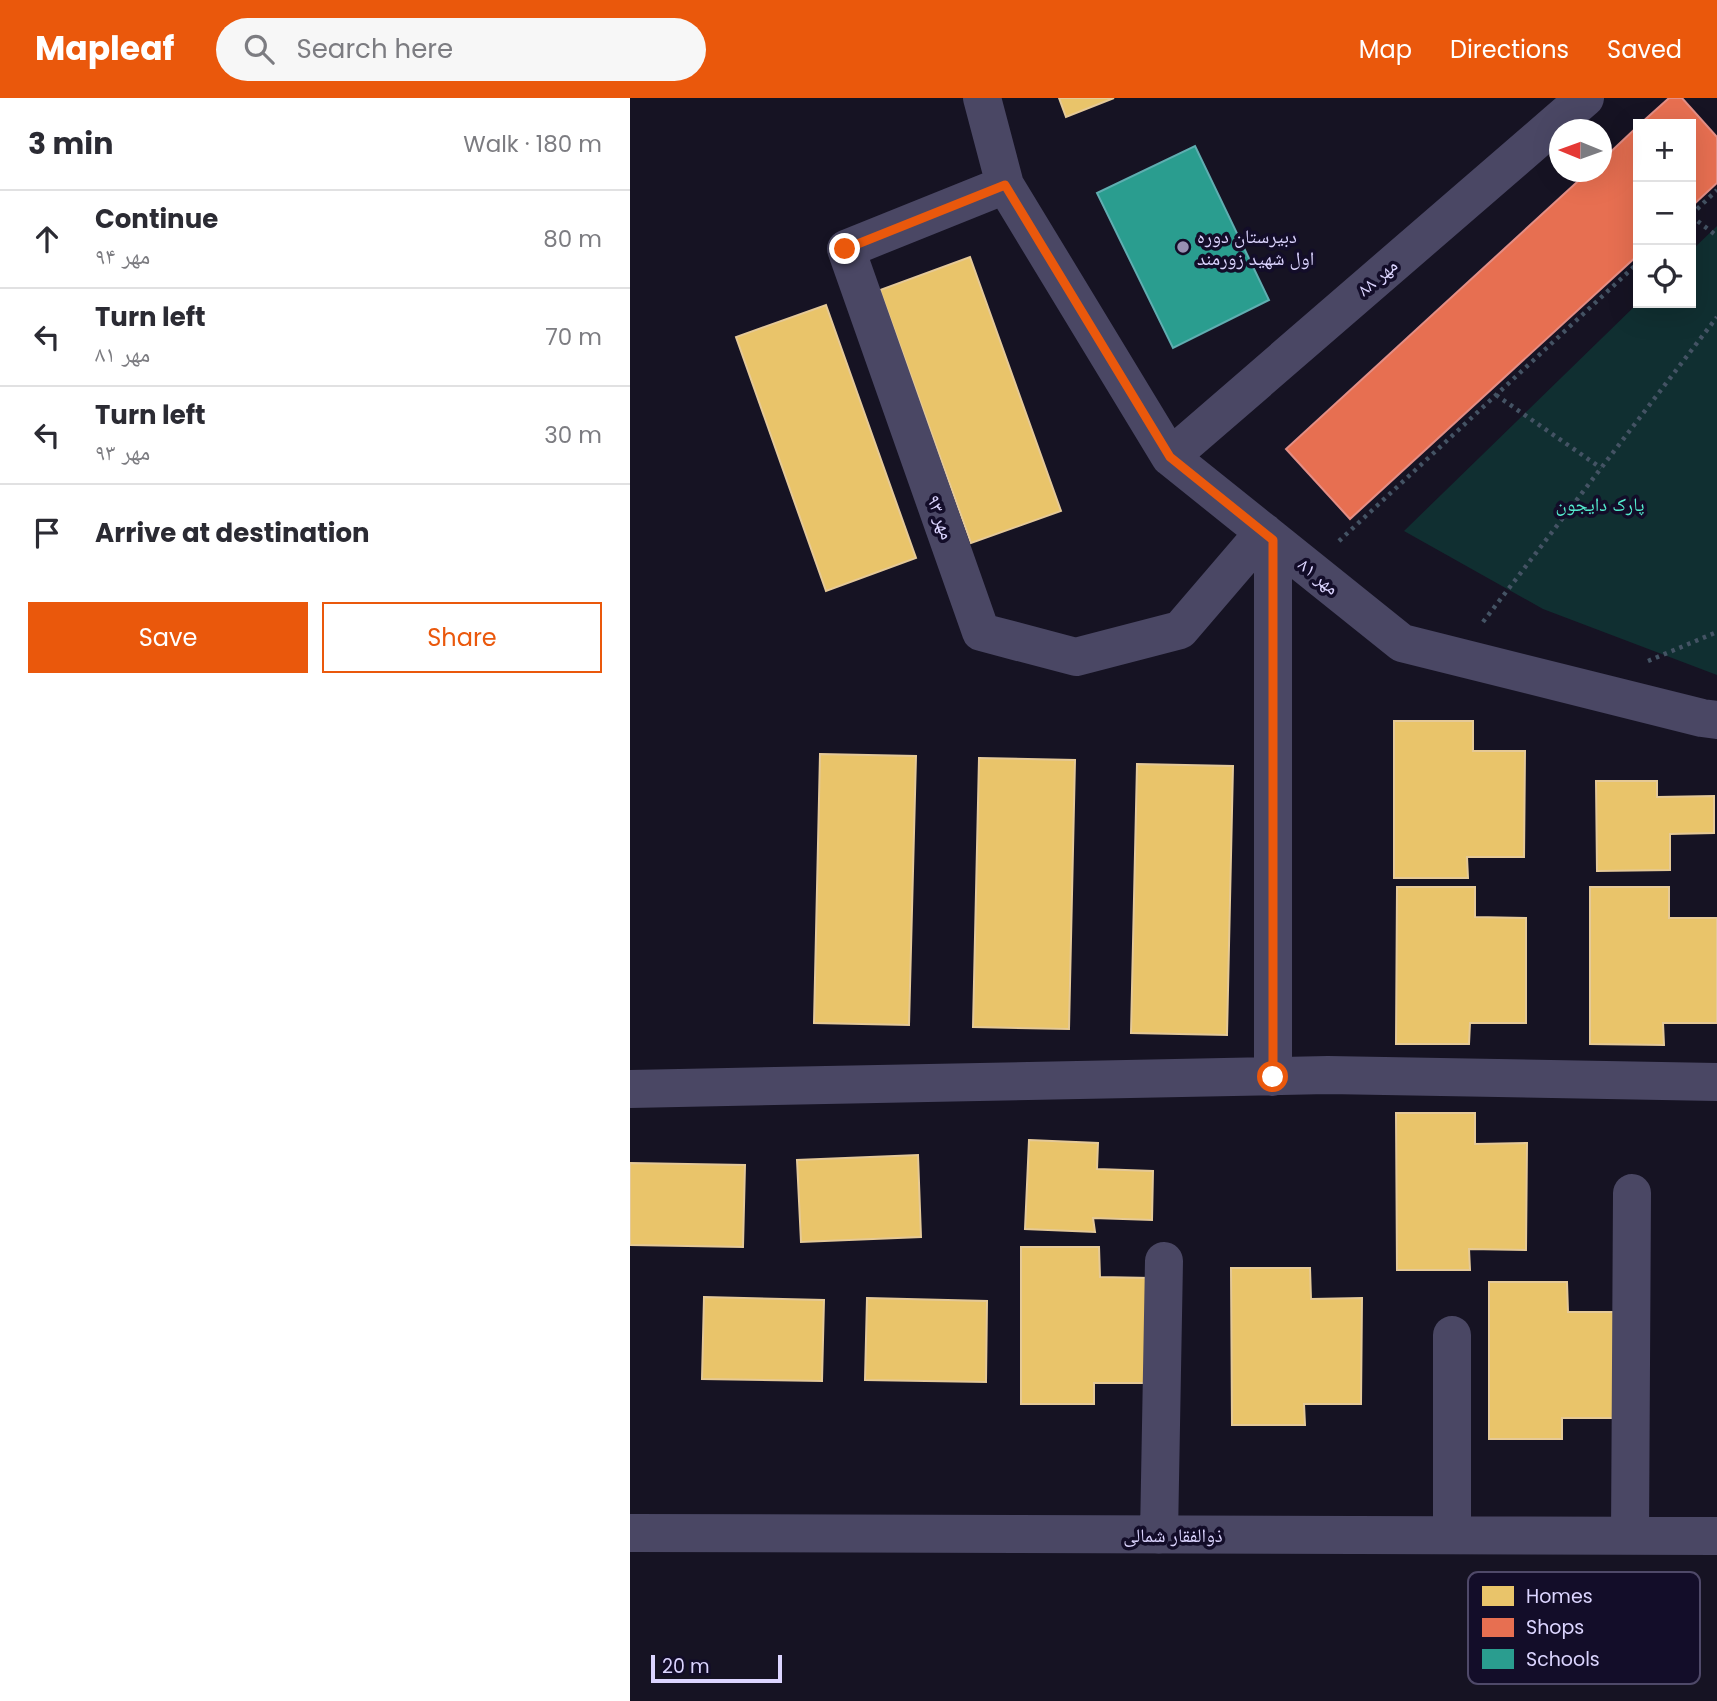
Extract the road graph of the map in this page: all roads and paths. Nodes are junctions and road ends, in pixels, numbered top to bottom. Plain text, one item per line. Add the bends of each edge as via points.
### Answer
1 (982, 98) edge
2 (1585, 98) edge
3 (1005, 185) junction
4 (1717, 190) edge
5 (1696, 210) edge
6 (1696, 219) edge
7 (1717, 236) edge
8 (1633, 268) edge
9 (1717, 317) edge
10 (1496, 395) junction
11 (1170, 457) junction
12 (1601, 468) junction
13 (1269, 536) junction
14 (1330, 549) dead end
15 (1475, 631) dead end
16 (1717, 632) edge
17 (1605, 695) junction
18 (1717, 720) edge
19 (1273, 1077) junction
20 (1717, 1082) edge
21 (630, 1089) edge
22 (1632, 1193) dead end
23 (1164, 1261) dead end
24 (1452, 1335) dead end
25 (630, 1533) edge
26 (1159, 1535) junction
27 (1452, 1535) junction
28 (1630, 1536) junction
29 (1717, 1536) edge

1 - 3 street, مهر ۸۱
2 - 11 street, مهر ۸۸
3 - 11 street, مهر ۸۱
3 - 13 street, مهر ۹۳ via 845,249 981,632 1076,657 1180,630
4 - 5 path
6 - 7 path
8 - 10 path
9 - 12 path
10 - 12 path
10 - 14 path
11 - 13 street, مهر ۸۱
12 - 15 path
13 - 17 street, مهر ۸۱ via 1402,643
13 - 19 street
16 - 17 path via 1620,673
17 - 18 street, مهر ۸۱
19 - 20 street
19 - 21 street
22 - 28 street
23 - 26 street
24 - 27 street
25 - 26 street, ذوالفقار شمالی
26 - 27 street, ذوالفقار شمالی
27 - 28 street, ذوالفقار شمالی
28 - 29 street, ذوالفقار شمالی

